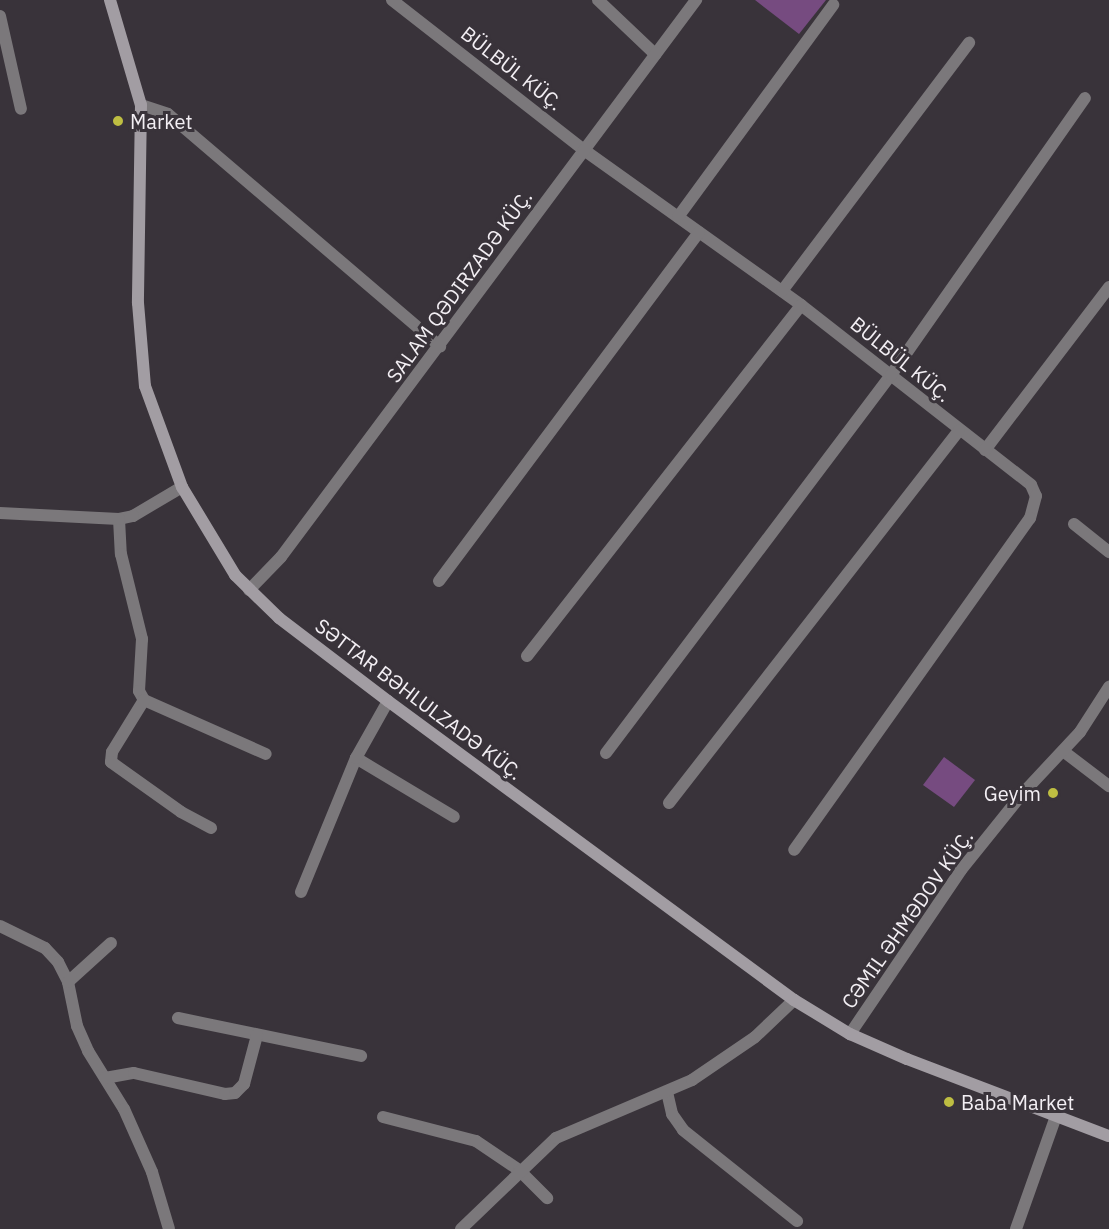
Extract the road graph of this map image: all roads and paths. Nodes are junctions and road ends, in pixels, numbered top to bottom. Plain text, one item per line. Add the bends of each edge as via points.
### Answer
1 (110, 0) edge
2 (392, 0) edge
3 (598, 0) edge
4 (696, 0) edge
5 (833, 4) dead end
6 (0, 16) edge
7 (969, 43) dead end
8 (655, 54) junction
9 (1085, 99) dead end
10 (141, 105) junction
11 (21, 109) dead end
12 (584, 150) junction
13 (678, 217) junction
14 (699, 232) junction
15 (1109, 287) edge
16 (782, 291) junction
17 (801, 305) junction
18 (440, 346) junction
19 (891, 375) junction
20 (959, 431) junction
21 (985, 450) junction
22 (182, 487) junction
23 (0, 513) edge
24 (119, 519) junction
25 (1074, 524) dead end
26 (1109, 552) edge
27 (439, 581) dead end
28 (249, 590) junction
29 (527, 656) dead end
30 (1109, 687) edge
31 (144, 700) junction
32 (388, 702) junction
33 (1063, 751) junction
34 (606, 753) dead end
35 (266, 754) dead end
36 (356, 758) junction
37 (1109, 786) edge
38 (669, 803) dead end
39 (454, 817) dead end
40 (211, 828) dead end
41 (794, 850) dead end
42 (301, 892) dead end
43 (0, 926) edge
44 (111, 944) dead end
45 (68, 982) junction
46 (794, 1000) junction
47 (178, 1018) dead end
48 (850, 1034) junction
49 (257, 1035) junction
50 (361, 1056) dead end
51 (105, 1078) junction
52 (667, 1092) junction
53 (1056, 1116) junction
54 (383, 1117) dead end
55 (1109, 1136) edge
56 (519, 1170) junction
57 (547, 1198) dead end
58 (797, 1221) dead end
59 (169, 1229) edge
60 (461, 1229) edge
61 (1016, 1229) edge

1 - 10 street, SƏTTAR BƏHLULZADƏ KÜÇ.
2 - 12 street, BÜLBÜL KÜÇ.
3 - 8 street
4 - 8 street, SALAM QƏDIRZADƏ KÜÇ.
5 - 13 street
6 - 11 street
7 - 16 street
8 - 12 street, SALAM QƏDIRZADƏ KÜÇ.
9 - 19 street
10 - 18 street via 168,114
10 - 22 street, SƏTTAR BƏHLULZADƏ KÜÇ. via 140,352 158,428
12 - 13 street, BÜLBÜL KÜÇ.
12 - 18 street, SALAM QƏDIRZADƏ KÜÇ.
13 - 14 street, BÜLBÜL KÜÇ.
14 - 16 street, BÜLBÜL KÜÇ.
14 - 27 street
15 - 21 street
16 - 17 street, BÜLBÜL KÜÇ.
17 - 19 street, BÜLBÜL KÜÇ.
17 - 29 street
18 - 28 street, SALAM QƏDIRZADƏ KÜÇ. via 281,557
19 - 20 street, BÜLBÜL KÜÇ.
19 - 34 street
20 - 21 street, BÜLBÜL KÜÇ.
20 - 38 street
21 - 41 street, BÜLBÜL KÜÇ. via 1031,485 1036,496 1030,518
22 - 24 street via 133,516
22 - 28 street, SƏTTAR BƏHLULZADƏ KÜÇ. via 208,535
23 - 24 street
24 - 31 street via 121,554 142,639 139,692
25 - 26 street
28 - 32 street, SƏTTAR BƏHLULZADƏ KÜÇ.
30 - 33 street, CƏMIL ƏHMƏDOV KÜÇ.
31 - 35 street
31 - 40 street via 112,752 111,762 181,812
32 - 36 street
32 - 46 street, SƏTTAR BƏHLULZADƏ KÜÇ.
33 - 37 street
33 - 48 street, CƏMIL ƏHMƏDOV KÜÇ. via 961,870
36 - 39 street
36 - 42 street
43 - 45 street via 45,948
44 - 45 street
45 - 51 street via 77,1026
46 - 48 street, SƏTTAR BƏHLULZADƏ KÜÇ.
46 - 52 street via 727,1058
47 - 49 street
48 - 53 street, SƏTTAR BƏHLULZADƏ KÜÇ.
49 - 50 street
49 - 51 street via 244,1084 236,1093 225,1094 134,1072
51 - 59 street via 152,1172
52 - 56 street via 556,1138
52 - 58 street via 672,1114 683,1130
53 - 55 street, SƏTTAR BƏHLULZADƏ KÜÇ.
53 - 61 street
54 - 56 street via 476,1141
56 - 57 street
56 - 60 street

